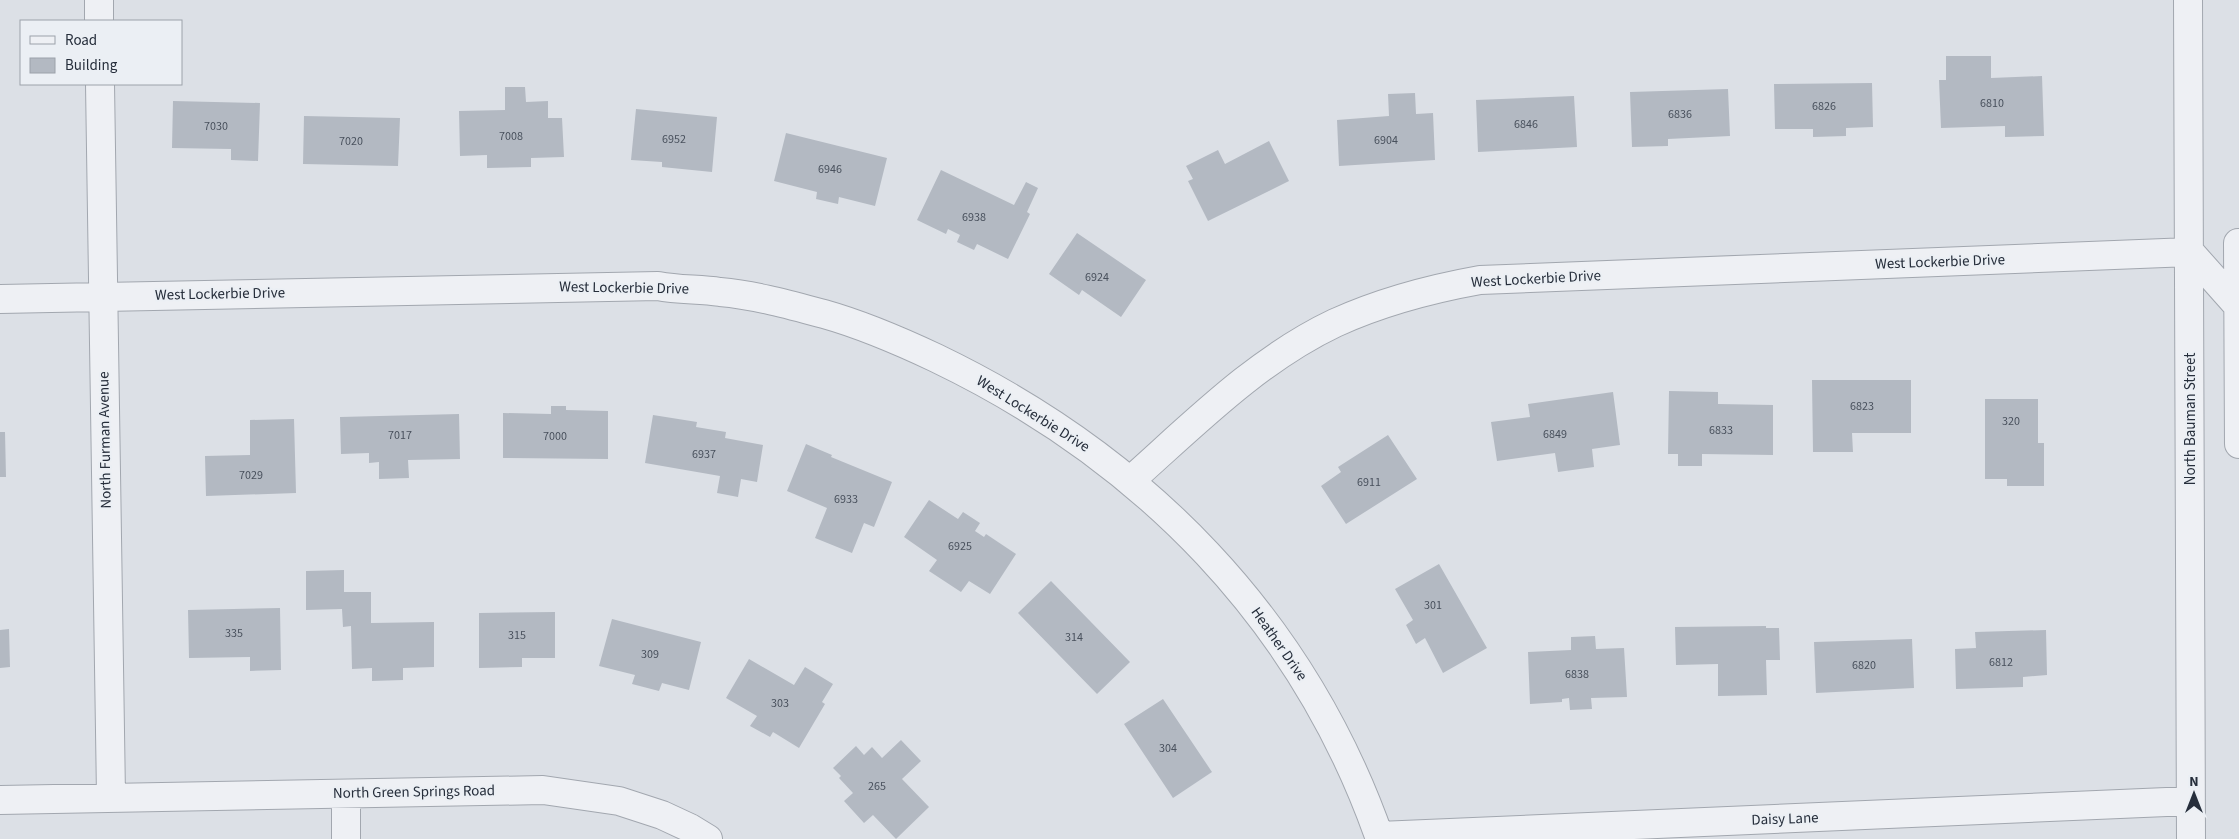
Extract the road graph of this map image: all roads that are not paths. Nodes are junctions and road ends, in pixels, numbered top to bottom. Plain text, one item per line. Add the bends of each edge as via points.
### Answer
1 (99, 0) edge
2 (2188, 0) edge
3 (99, 20) edge
4 (100, 85) edge
5 (2238, 243) edge
6 (2190, 252) junction
7 (103, 296) junction
8 (0, 299) edge
9 (2238, 306) edge
10 (2239, 444) edge
11 (1131, 480) junction
12 (346, 794) junction
13 (111, 796) junction
14 (0, 800) edge
15 (2190, 801) junction
16 (1380, 837) edge
17 (346, 839) edge
18 (708, 839) edge
19 (2190, 839) edge

1 - 3 street
2 - 6 street, North Bauman Street
4 - 7 street, North Furman Avenue
5 - 9 street
6 - 9 street
6 - 11 street, West Lockerbie Drive via 1510,278 1450,285 1364,311 1296,344 1223,398
6 - 15 street, North Bauman Street
7 - 8 street, West Lockerbie Drive
7 - 11 street, West Lockerbie Drive via 612,285 734,294 824,314 896,339 952,364 1019,401
7 - 13 street, North Furman Avenue
9 - 10 street
11 - 16 street, Heather Drive via 1208,554 1282,645 1336,736
12 - 13 street, North Green Springs Road
12 - 17 street
12 - 18 street, North Green Springs Road via 528,790 574,793 619,801 662,815
13 - 14 street, North Green Springs Road
15 - 16 street, Daisy Lane
15 - 19 street, North Bauman Street

